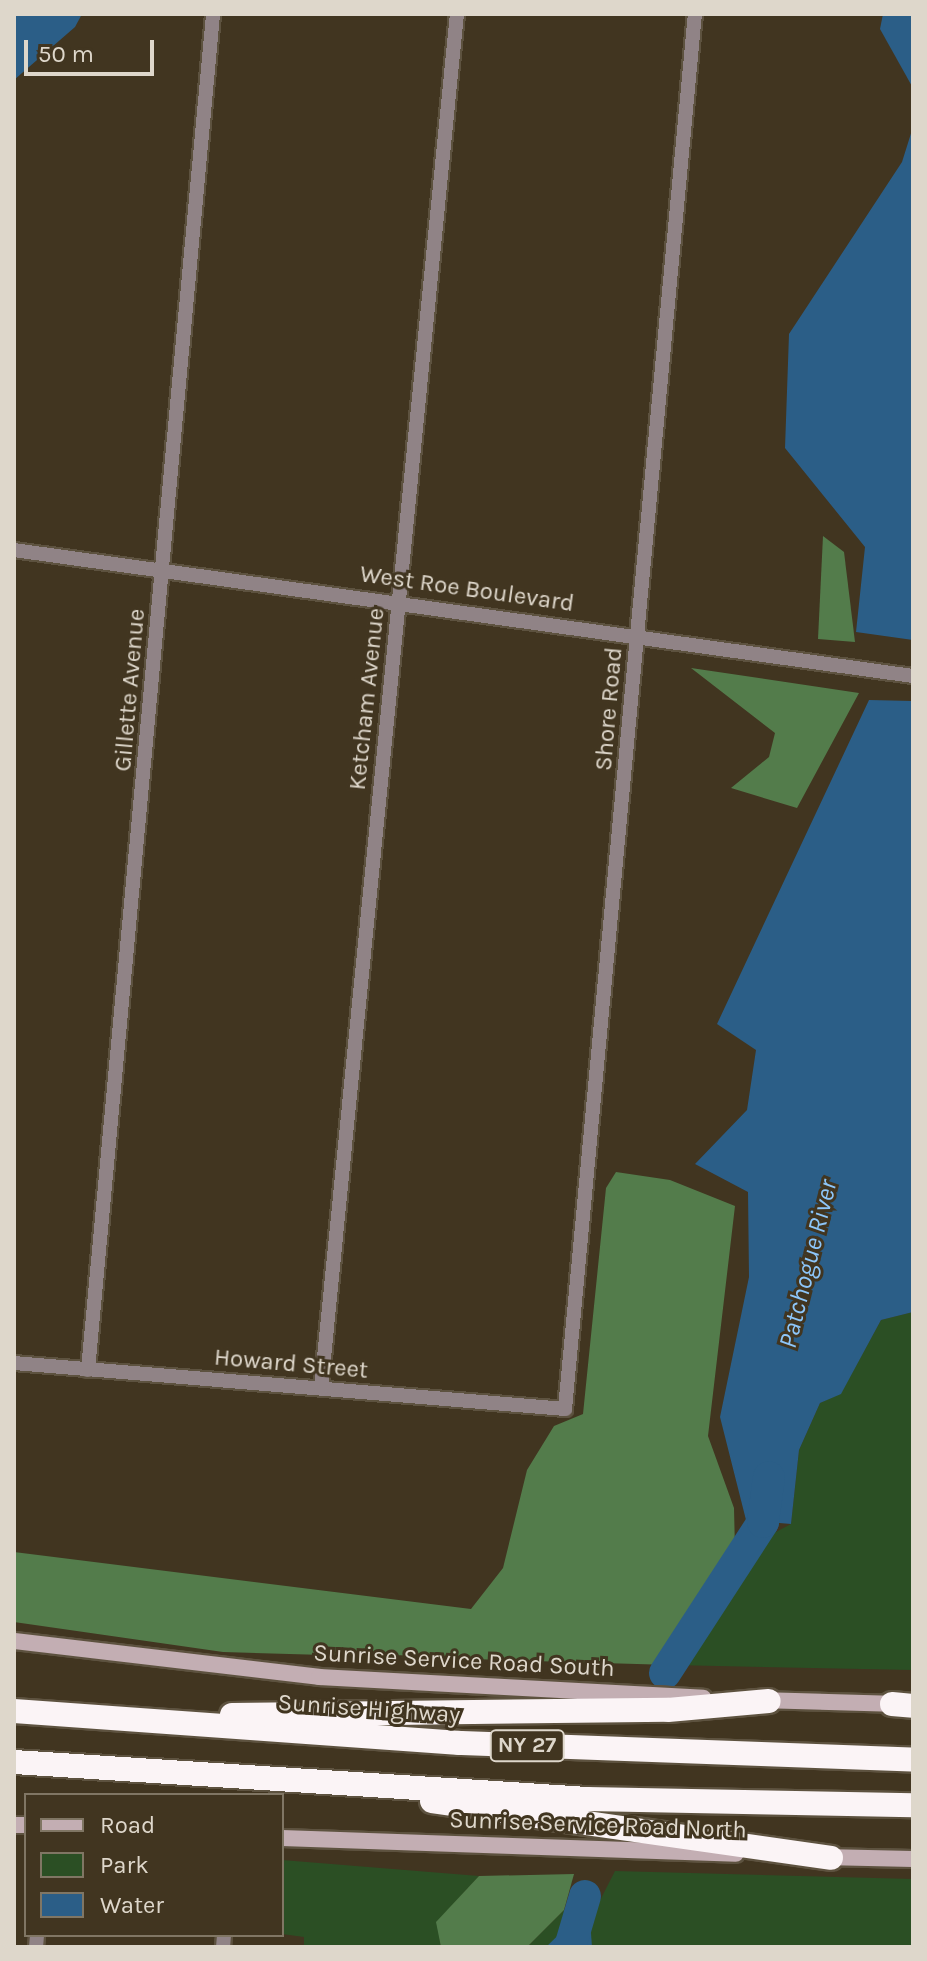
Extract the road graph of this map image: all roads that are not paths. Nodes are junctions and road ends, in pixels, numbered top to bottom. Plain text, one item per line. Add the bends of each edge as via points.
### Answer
1 (213, 14) edge
2 (457, 14) edge
3 (695, 14) edge
4 (14, 550) edge
5 (163, 571) junction
6 (398, 602) junction
7 (639, 635) junction
8 (913, 676) edge
9 (14, 1363) edge
10 (88, 1370) junction
11 (321, 1388) junction
12 (565, 1409) joint
13 (14, 1641) edge
14 (769, 1701) junction
15 (906, 1704) edge
16 (14, 1711) edge
17 (141, 1720) junction
18 (913, 1760) edge
19 (14, 1762) edge
20 (284, 1777) junction
21 (913, 1805) edge
22 (284, 1838) edge
23 (831, 1858) junction
24 (913, 1859) edge

1 - 5 street, Gillette Avenue
2 - 6 street, Ketcham Avenue
3 - 7 street, Shore Road
4 - 5 street, West Roe Boulevard
5 - 6 street, West Roe Boulevard
5 - 10 street, Gillette Avenue
6 - 7 street, West Roe Boulevard
6 - 11 street, Ketcham Avenue
7 - 8 street, West Roe Boulevard
7 - 12 street, Shore Road
9 - 10 street, Howard Street
10 - 11 street, Howard Street
11 - 12 street, Howard Street
13 - 14 main road, Sunrise Service Road South via 319,1677
14 - 15 main road, Sunrise Service Road South
14 - 17 highway via 668,1710 293,1711
16 - 17 highway, Sunrise Highway / NY 27
17 - 18 highway, Sunrise Highway / NY 27 via 460,1743
19 - 20 highway, NY 27
20 - 21 highway, NY 27 via 587,1799
20 - 23 highway
22 - 23 main road, Sunrise Service Road North
23 - 24 main road, Sunrise Service Road North

